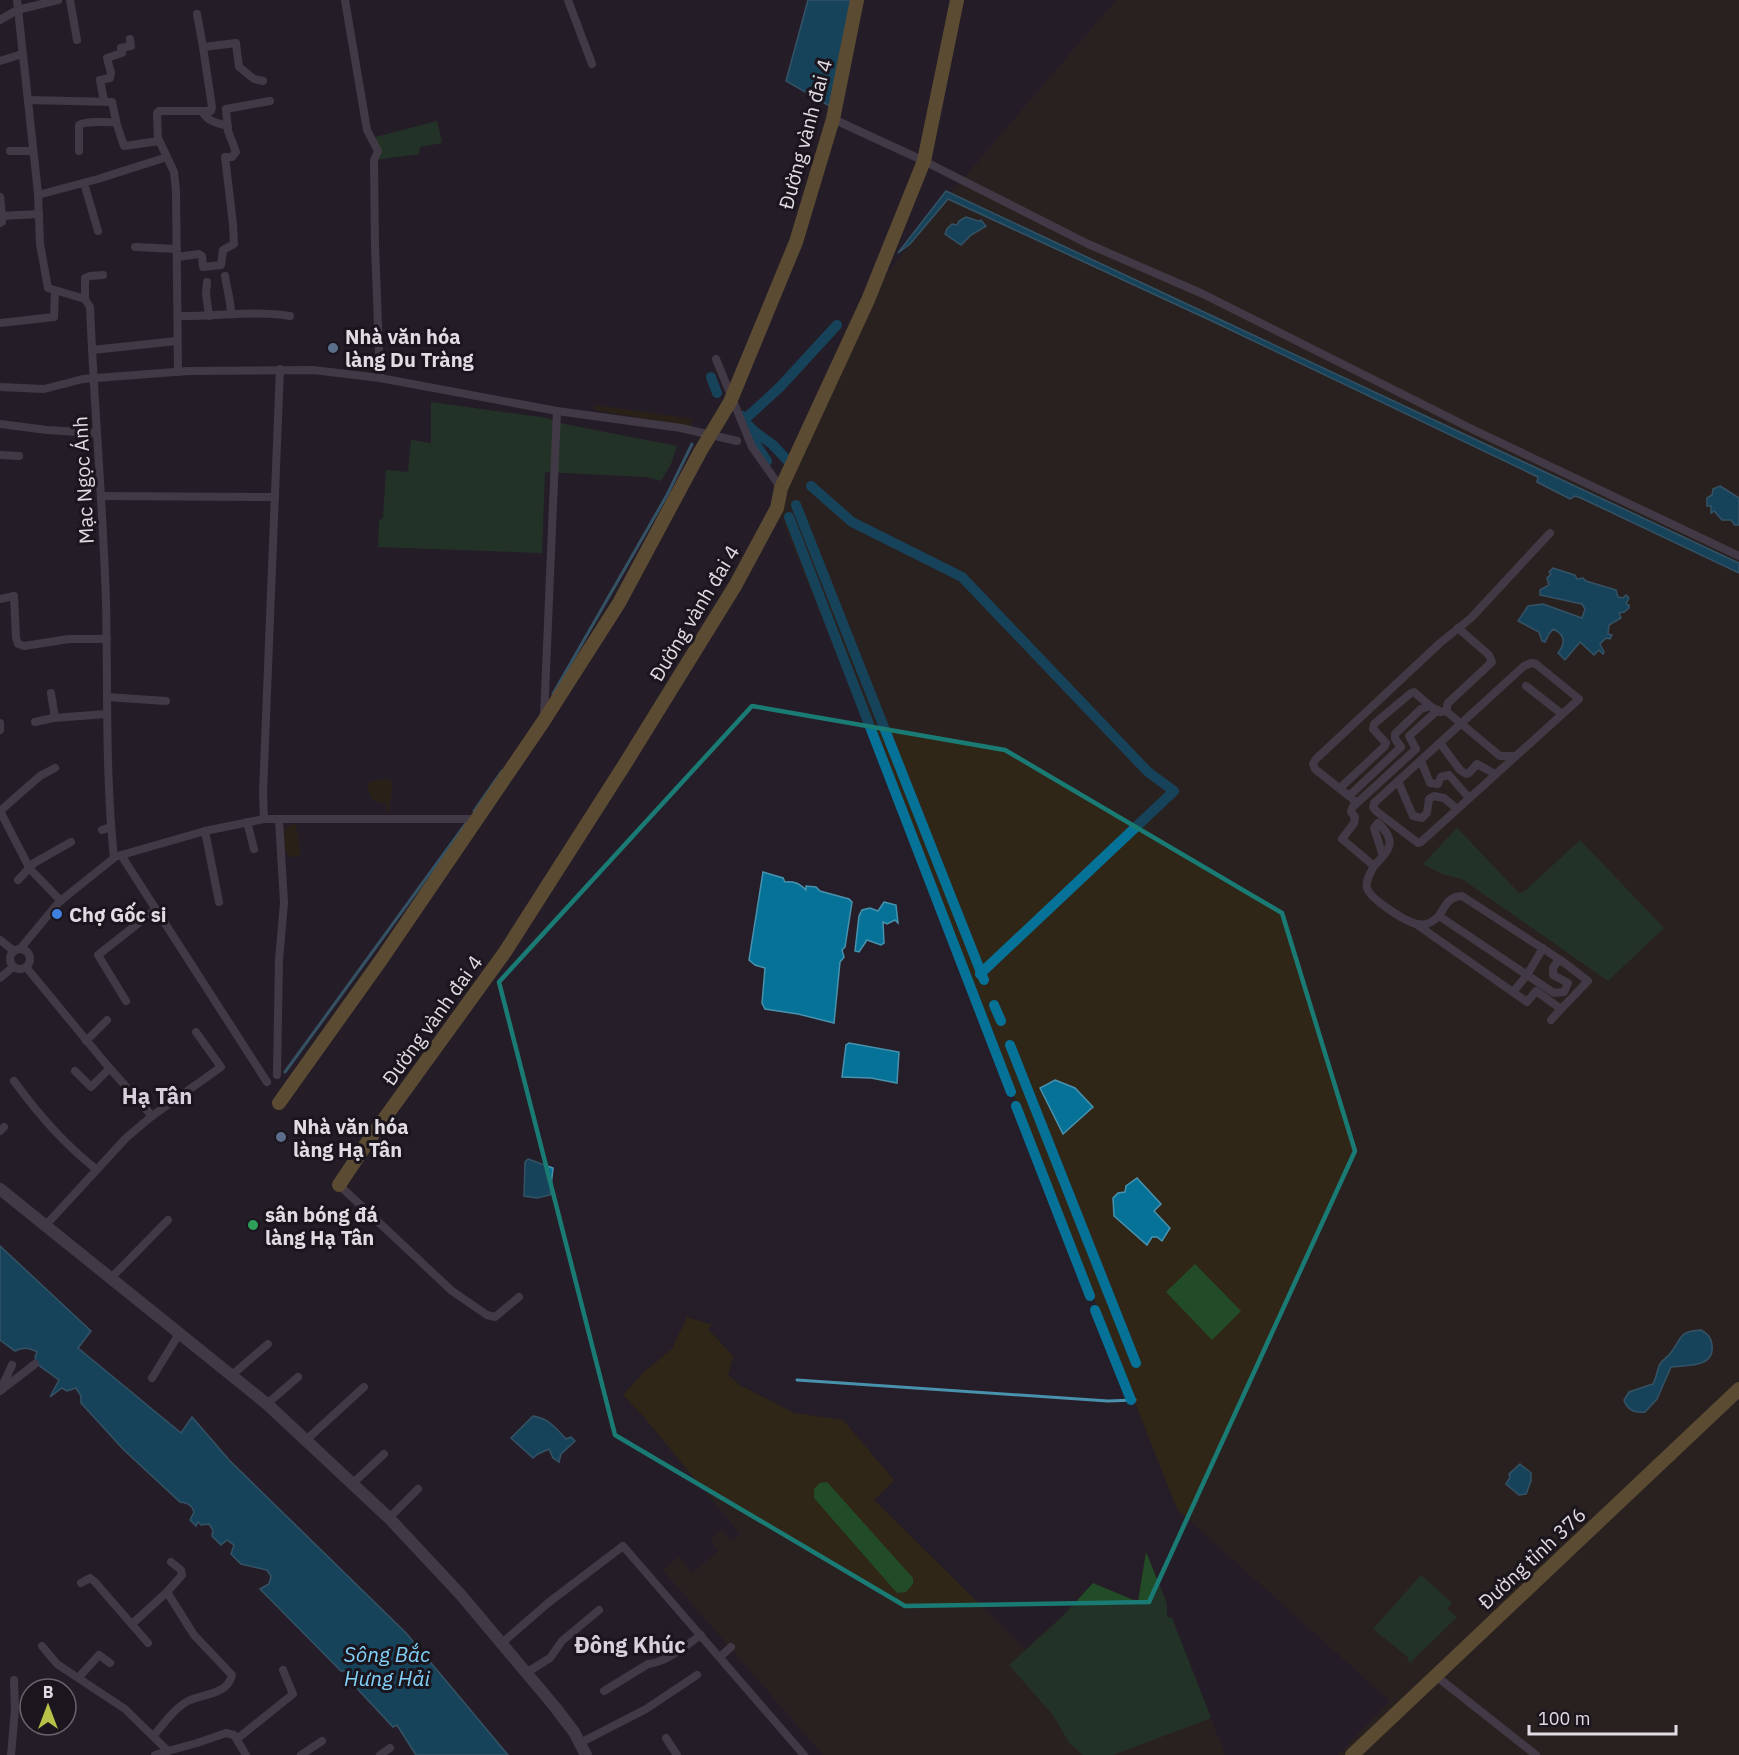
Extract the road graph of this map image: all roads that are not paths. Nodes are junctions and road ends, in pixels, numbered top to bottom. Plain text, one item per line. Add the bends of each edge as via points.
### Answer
1 (16, 0) edge
2 (58, 0) edge
3 (70, 0) edge
4 (345, 0) edge
5 (568, 0) edge
6 (857, 0) edge
7 (957, 0) edge
8 (17, 10) junction
9 (197, 14) dead end
10 (0, 20) edge
11 (130, 39) dead end
12 (77, 40) dead end
13 (203, 47) junction
14 (22, 54) junction
15 (0, 61) edge
16 (592, 64) dead end
17 (263, 81) dead end
18 (28, 100) junction
19 (104, 101) junction
20 (270, 101) dead end
21 (202, 111) junction
22 (833, 118) junction
23 (116, 122) junction
24 (228, 126) junction
25 (159, 141) junction
26 (79, 150) dead end
27 (10, 151) dead end
28 (32, 152) junction
29 (167, 157) junction
30 (924, 161) junction
31 (84, 183) junction
32 (38, 195) junction
33 (0, 197) edge
34 (39, 214) junction
35 (1, 220) edge
36 (98, 231) dead end
37 (135, 248) dead end
38 (177, 253) junction
39 (103, 275) dead end
40 (225, 276) dead end
41 (207, 282) dead end
42 (55, 291) junction
43 (85, 299) junction
44 (231, 314) junction
45 (178, 316) junction
46 (209, 316) junction
47 (290, 316) dead end
48 (0, 323) edge
49 (177, 341) junction
50 (92, 350) junction
51 (287, 358) dead end
52 (716, 359) dead end
53 (283, 369) junction
54 (178, 372) junction
55 (380, 378) junction
56 (93, 379) junction
57 (0, 387) edge
58 (731, 398) junction
59 (557, 411) junction
60 (0, 424) edge
61 (96, 433) junction
62 (711, 435) junction
63 (737, 441) dead end
64 (0, 454) edge
65 (19, 456) dead end
66 (781, 488) junction
67 (101, 496) junction
68 (275, 496) junction
69 (1550, 533) dead end
70 (1739, 556) edge
71 (0, 599) edge
72 (1458, 628) junction
73 (106, 639) junction
74 (1526, 686) dead end
75 (51, 693) dead end
76 (107, 697) junction
77 (166, 700) dead end
78 (1438, 709) junction
79 (107, 714) junction
80 (1562, 714) junction
81 (55, 718) junction
82 (35, 722) dead end
83 (543, 722) junction
84 (0, 723) edge
85 (1461, 725) junction
86 (0, 729) edge
87 (1440, 743) junction
88 (1500, 756) junction
89 (1515, 756) junction
90 (1421, 761) junction
91 (55, 768) dead end
92 (1498, 772) junction
93 (1398, 781) junction
94 (1340, 788) junction
95 (1349, 796) junction
96 (1469, 798) junction
97 (1357, 803) junction
98 (1457, 809) junction
99 (0, 811) edge
100 (264, 819) junction
101 (279, 819) junction
102 (478, 819) junction
103 (248, 822) junction
104 (206, 831) junction
105 (71, 842) dead end
106 (254, 849) dead end
107 (118, 856) junction
108 (1383, 856) dead end
109 (1374, 866) junction
110 (30, 869) junction
111 (18, 880) dead end
112 (61, 901) junction
113 (219, 902) dead end
114 (155, 910) junction
115 (1439, 916) junction
116 (1416, 924) junction
117 (0, 940) edge
118 (1543, 948) junction
119 (17, 950) junction
120 (1562, 961) junction
121 (13, 967) junction
122 (26, 967) junction
123 (1527, 975) junction
124 (0, 978) edge
125 (1513, 992) junction
126 (126, 1001) dead end
127 (1561, 1009) junction
128 (107, 1020) dead end
129 (1551, 1020) dead end
130 (196, 1032) dead end
131 (86, 1041) junction
132 (110, 1069) junction
133 (75, 1071) dead end
134 (277, 1075) dead end
135 (14, 1082) dead end
136 (267, 1082) dead end
137 (279, 1103) dead end
138 (152, 1116) junction
139 (96, 1169) junction
140 (339, 1185) joint
141 (0, 1189) edge
142 (168, 1220) dead end
143 (45, 1226) junction
144 (110, 1279) junction
145 (519, 1297) dead end
146 (179, 1334) junction
147 (268, 1344) dead end
148 (35, 1364) dead end
149 (12, 1365) dead end
150 (232, 1375) junction
151 (298, 1377) dead end
152 (152, 1378) dead end
153 (364, 1388) dead end
154 (1739, 1389) edge
155 (0, 1390) edge
156 (267, 1404) junction
157 (305, 1441) junction
158 (384, 1454) dead end
159 (352, 1484) junction
160 (418, 1490) dead end
161 (389, 1518) junction
162 (171, 1562) dead end
163 (81, 1583) dead end
164 (167, 1592) junction
165 (600, 1610) dead end
166 (132, 1624) junction
167 (701, 1635) junction
168 (148, 1643) dead end
169 (502, 1643) junction
170 (42, 1646) dead end
171 (731, 1647) dead end
172 (720, 1657) junction
173 (110, 1663) dead end
174 (283, 1670) dead end
175 (526, 1673) junction
176 (698, 1674) dead end
177 (1436, 1676) junction
178 (79, 1677) junction
179 (14, 1680) dead end
180 (604, 1690) dead end
181 (153, 1736) junction
182 (666, 1738) dead end
183 (237, 1739) junction
184 (322, 1741) dead end
185 (580, 1743) junction
186 (390, 1748) dead end
187 (168, 1751) junction
188 (11, 1755) edge
189 (155, 1755) edge
190 (246, 1755) edge
191 (301, 1755) edge
192 (380, 1755) edge
193 (586, 1755) edge
194 (677, 1755) edge
195 (804, 1755) edge
196 (1352, 1755) edge
197 (1536, 1755) edge

1 - 8 street
2 - 8 street
3 - 12 street
4 - 55 street via 367,130 378,151 374,160
5 - 16 street
6 - 22 main road, Đường vành đai 4
7 - 30 main road, Đường vành đai 4
8 - 10 street
8 - 14 street
9 - 13 street
11 - 19 street via 131,46 107,58 110,78 100,80
13 - 17 street via 236,43 239,67
13 - 21 street via 212,107 211,111
14 - 15 street
14 - 18 street
18 - 19 street
18 - 28 street
19 - 23 street via 112,102
20 - 24 street via 226,109
21 - 24 street via 214,123
21 - 25 street via 159,111
22 - 30 street
22 - 58 main road, Đường vành đai 4 via 796,242
23 - 25 street via 124,146
23 - 26 street via 79,125
24 - 38 street via 236,153 225,157 234,244 223,250 221,265 203,267 199,254
25 - 29 street
27 - 28 street
28 - 32 street
29 - 31 street
29 - 38 street via 177,191
30 - 66 main road, Đường vành đai 4 via 868,300
30 - 70 street via 1088,244 1203,294 1476,431
31 - 32 street
31 - 36 street
32 - 34 street
33 - 35 street
34 - 35 street
34 - 42 street via 47,286
37 - 38 street
38 - 45 street
39 - 43 street via 85,278
40 - 44 street
41 - 46 street
42 - 43 street
42 - 48 street via 54,317
43 - 50 street, Mạc Ngọc Ánh via 90,307
44 - 46 street
44 - 47 street
45 - 46 street
45 - 49 street
49 - 50 street
49 - 54 street
50 - 56 street, Mạc Ngọc Ánh
51 - 53 street
52 - 58 street
53 - 54 street
53 - 55 street
53 - 68 street
54 - 56 street
55 - 59 street
56 - 57 street via 44,389
56 - 61 street, Mạc Ngọc Ánh
58 - 62 main road, Đường vành đai 4
58 - 66 street via 756,453
59 - 62 street
59 - 83 street
60 - 61 street
61 - 67 street, Mạc Ngọc Ánh
62 - 63 street
62 - 83 main road, Đường vành đai 4 via 619,603
64 - 65 street
66 - 140 main road, Đường vành đai 4 via 777,508 735,586 625,764 505,952
67 - 68 street
67 - 73 street, Mạc Ngọc Ánh
68 - 100 street
69 - 72 street
71 - 73 street via 14,596 18,644
72 - 78 street via 1489,655 1491,662
72 - 94 street via 1316,759 1315,769
73 - 76 street, Mạc Ngọc Ánh
74 - 80 street
75 - 81 street
76 - 77 street
76 - 79 street, Mạc Ngọc Ánh
78 - 85 street
78 - 94 street via 1411,693 1374,724 1373,729 1385,746
78 - 95 street via 1421,709 1395,734 1401,747
78 - 97 street via 1409,736 1416,749
79 - 81 street
79 - 107 street, Mạc Ngọc Ánh via 106,829
80 - 85 street via 1579,699 1531,663
80 - 89 street
81 - 82 street
83 - 102 main road, Đường vành đai 4
84 - 86 street
85 - 87 street
85 - 88 street
87 - 90 street
87 - 92 street via 1466,774 1477,764
88 - 89 street
88 - 92 street
89 - 92 street
90 - 93 street
90 - 96 street via 1430,783 1438,784 1441,777 1449,775
91 - 99 street
92 - 96 street
93 - 98 street via 1413,816 1422,818 1434,796 1444,798
93 - 98 street via 1373,807 1418,843
94 - 95 street
95 - 97 street
96 - 98 street
97 - 109 street via 1351,812 1354,823 1342,839
99 - 110 street
100 - 101 street
100 - 103 street
101 - 102 street
101 - 134 street via 284,903
102 - 137 main road, Đường vành đai 4
103 - 104 street
103 - 106 street
104 - 107 street
104 - 113 street
105 - 110 street via 44,856
107 - 112 street
107 - 114 street
108 - 109 street
109 - 116 street via 1366,883 1371,896
110 - 111 street
110 - 112 street
112 - 119 street
114 - 126 street via 98,955
114 - 136 street
115 - 116 street via 1433,922
115 - 118 street via 1448,901 1462,896
115 - 123 street
116 - 125 street
117 - 119 street
118 - 120 street
118 - 123 street
119 - 121 street via 10,959
119 - 122 street via 26,951 29,956
120 - 123 street via 1552,968 1553,975 1568,983 1564,992 1554,993
120 - 127 street via 1588,981
121 - 122 street
121 - 124 street
122 - 131 street
123 - 125 street
125 - 127 street via 1527,1002 1536,991
127 - 129 street
128 - 131 street
130 - 138 street via 221,1067
131 - 132 street
132 - 133 street via 91,1087
132 - 138 street
135 - 139 street via 62,1138
138 - 139 street
139 - 143 street
140 - 145 street via 452,1290 487,1315 495,1317
141 - 143 street
142 - 144 street
143 - 144 street
144 - 146 street
146 - 150 street
146 - 152 street
147 - 150 street
148 - 155 street
149 - 155 street
150 - 156 street
151 - 156 street
153 - 157 street
154 - 177 main road, Đường tỉnh 376
156 - 157 street
157 - 159 street
158 - 159 street
159 - 161 street
160 - 161 street
161 - 169 street
162 - 164 street via 182,1575
163 - 166 street via 90,1578 95,1582
164 - 166 street
164 - 181 street via 194,1635 232,1674 212,1695 181,1706
165 - 175 street via 562,1641 549,1658
166 - 168 street
167 - 169 street via 623,1546
167 - 172 street
167 - 180 street
169 - 175 street
170 - 178 street via 57,1664
171 - 172 street
172 - 195 street
173 - 178 street via 99,1655
174 - 183 street via 293,1694
175 - 185 street
176 - 185 street via 646,1709
177 - 196 main road, Đường tỉnh 376
177 - 197 street
178 - 181 street via 125,1709
179 - 188 street
181 - 187 street
182 - 194 street
183 - 187 street via 226,1733
183 - 190 street
184 - 191 street
185 - 193 street
186 - 192 street
187 - 189 street

